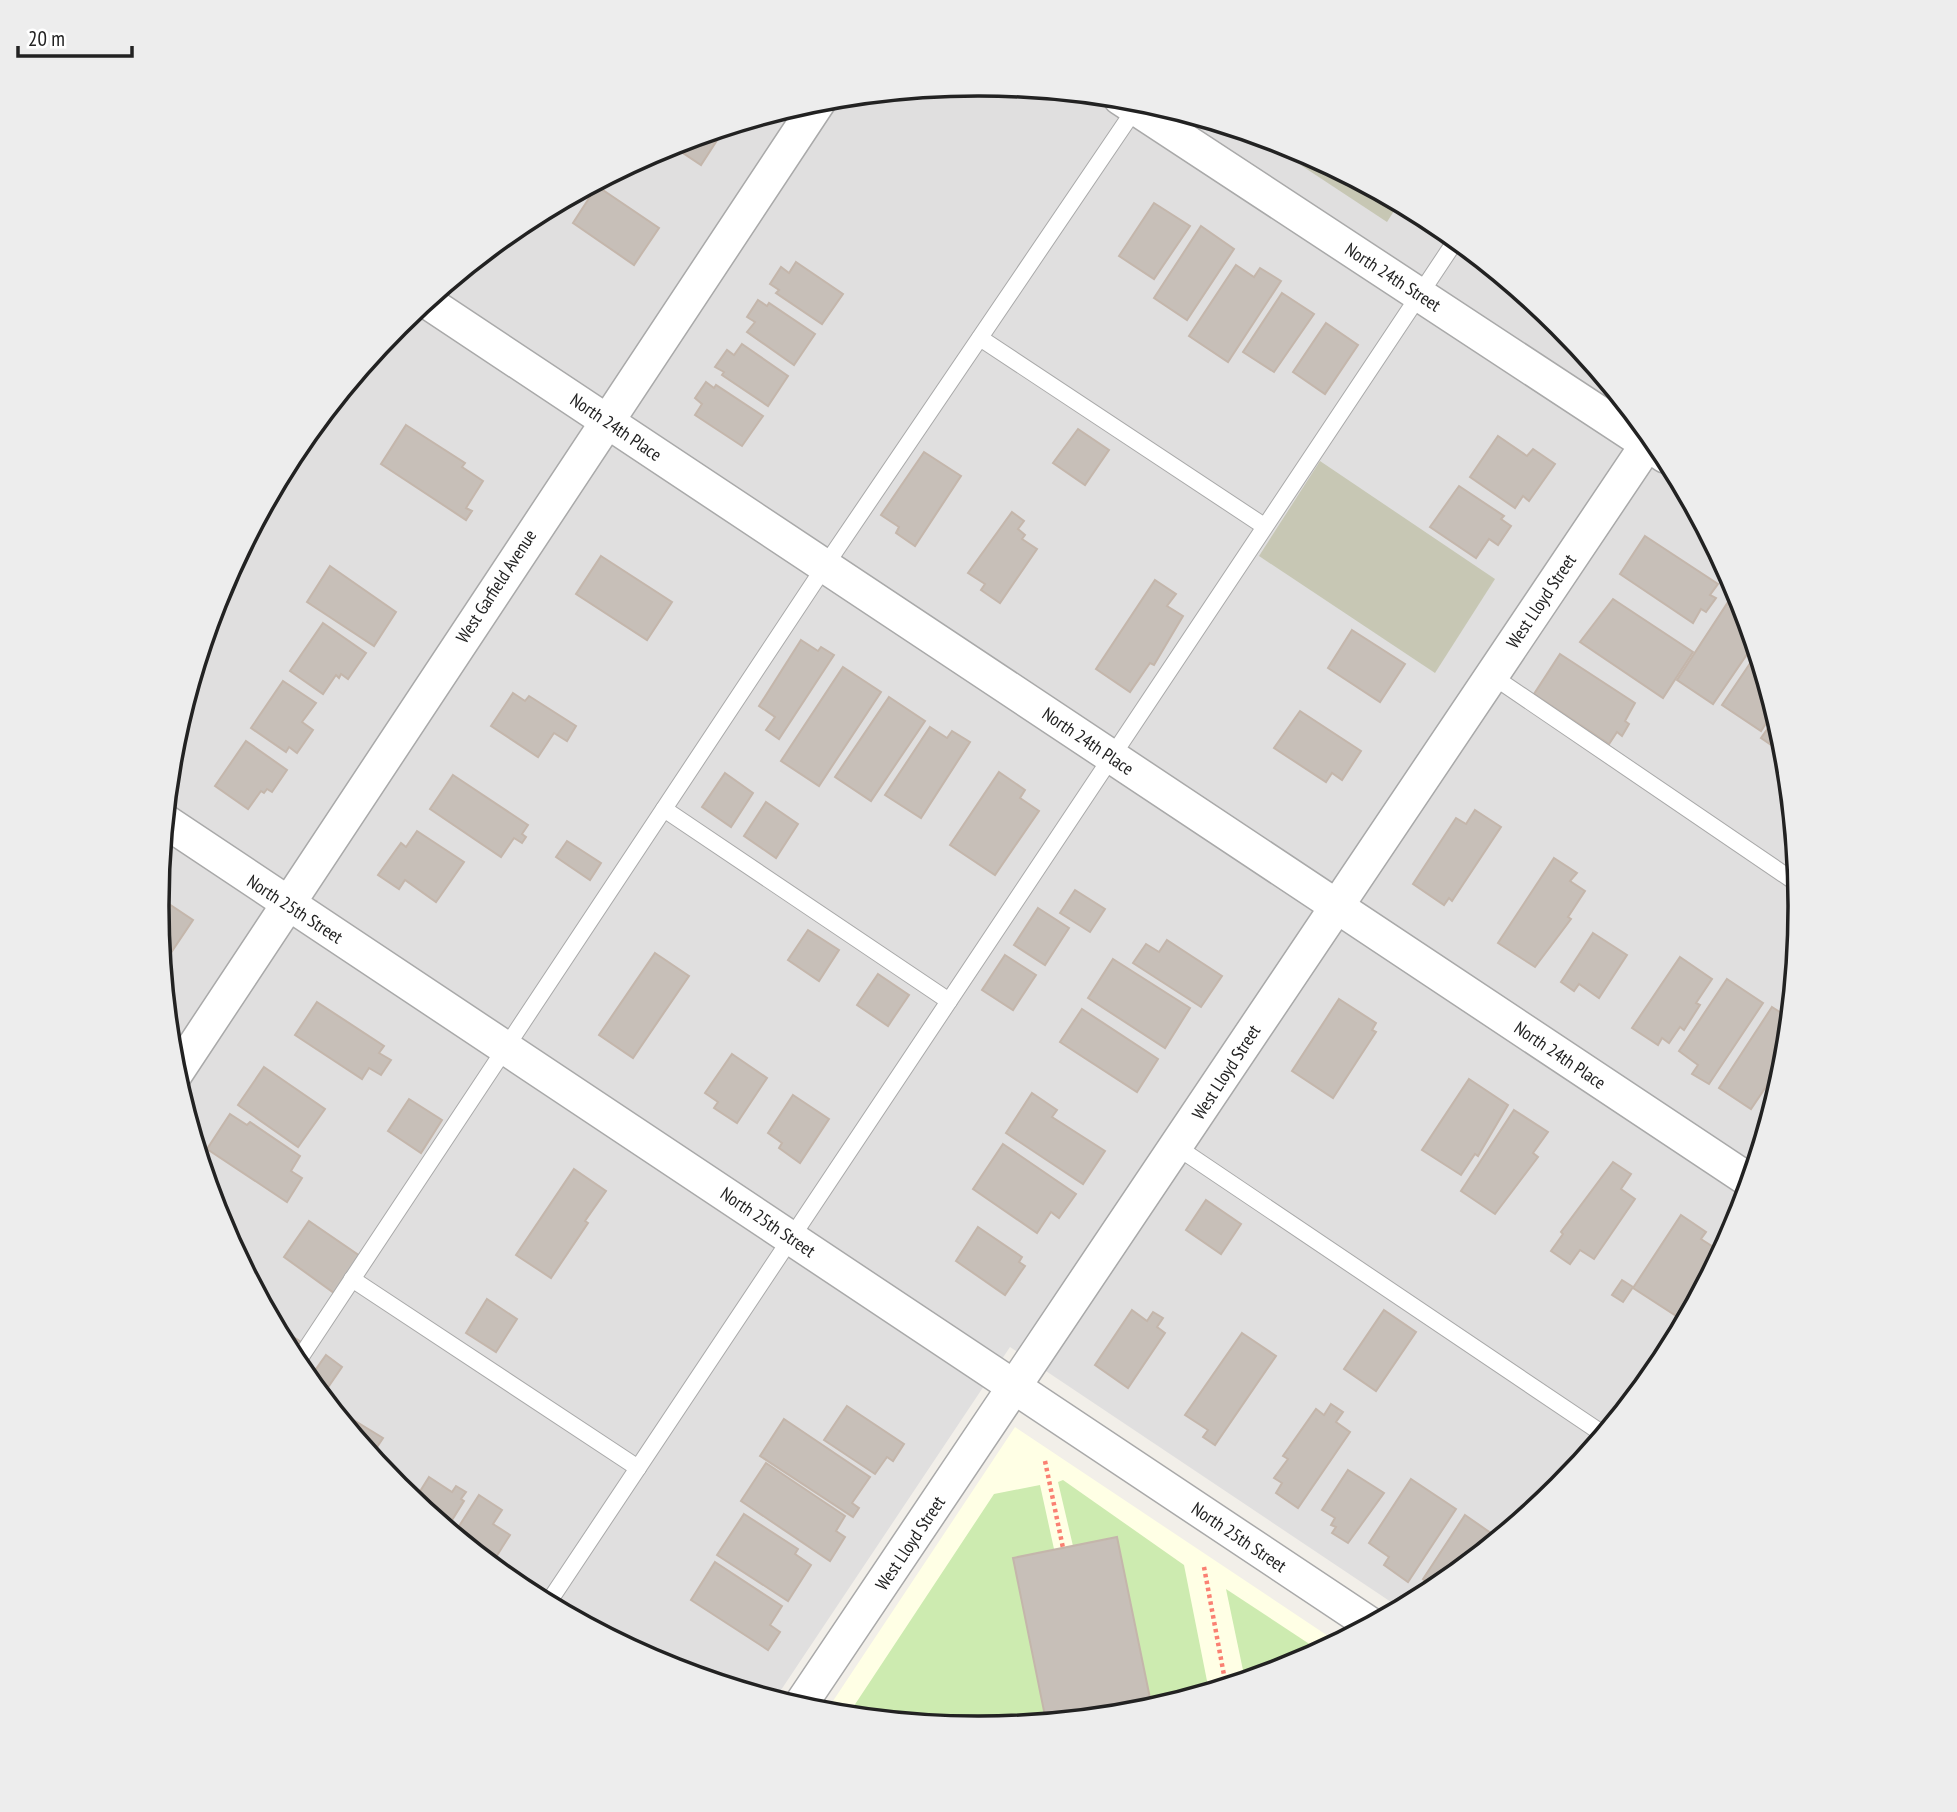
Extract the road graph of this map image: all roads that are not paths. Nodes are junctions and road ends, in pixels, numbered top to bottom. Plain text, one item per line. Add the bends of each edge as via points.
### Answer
1 (1127, 110) edge
2 (810, 114) edge
3 (1153, 116) edge
4 (1450, 249) edge
5 (1420, 294) junction
6 (435, 307) edge
7 (980, 338) junction
8 (606, 421) junction
9 (1636, 434) edge
10 (1650, 453) edge
11 (1264, 526) junction
12 (825, 566) junction
13 (1491, 676) junction
14 (1110, 756) junction
15 (664, 809) junction
16 (173, 826) edge
17 (1787, 877) edge
18 (287, 904) junction
19 (1335, 906) junction
20 (949, 1001) junction
21 (506, 1047) junction
22 (184, 1061) edge
23 (1177, 1147) junction
24 (1742, 1175) edge
25 (793, 1239) junction
26 (352, 1279) junction
27 (303, 1353) edge
28 (1016, 1386) junction
29 (1596, 1429) edge
30 (638, 1468) junction
31 (554, 1594) edge
32 (1362, 1619) edge
33 (806, 1697) edge

1 - 7 lane
2 - 8 street, West Garfield Avenue
3 - 5 street, North 24th Street
4 - 5 lane
5 - 9 street, North 24th Street
5 - 11 lane
6 - 8 street, North 24th Place
7 - 11 lane
7 - 12 lane
8 - 12 street, North 24th Place
8 - 18 street, West Garfield Avenue
10 - 13 street, West Lloyd Street
11 - 14 lane
12 - 14 street, North 24th Place
12 - 15 lane
13 - 17 lane
13 - 19 street, West Lloyd Street
14 - 19 street, North 24th Place
14 - 20 lane
15 - 20 lane
15 - 21 lane
16 - 18 street, North 25th Street
18 - 21 street, North 25th Street
18 - 22 street, West Garfield Avenue
19 - 23 street, West Lloyd Street
19 - 24 street, North 24th Place
20 - 25 lane
21 - 25 street, North 25th Street
21 - 26 lane
23 - 28 street, West Lloyd Street
23 - 29 lane
25 - 28 street, North 25th Street
25 - 30 lane
26 - 27 lane
26 - 30 lane
28 - 32 street, North 25th Street
28 - 33 street, West Lloyd Street
30 - 31 lane

